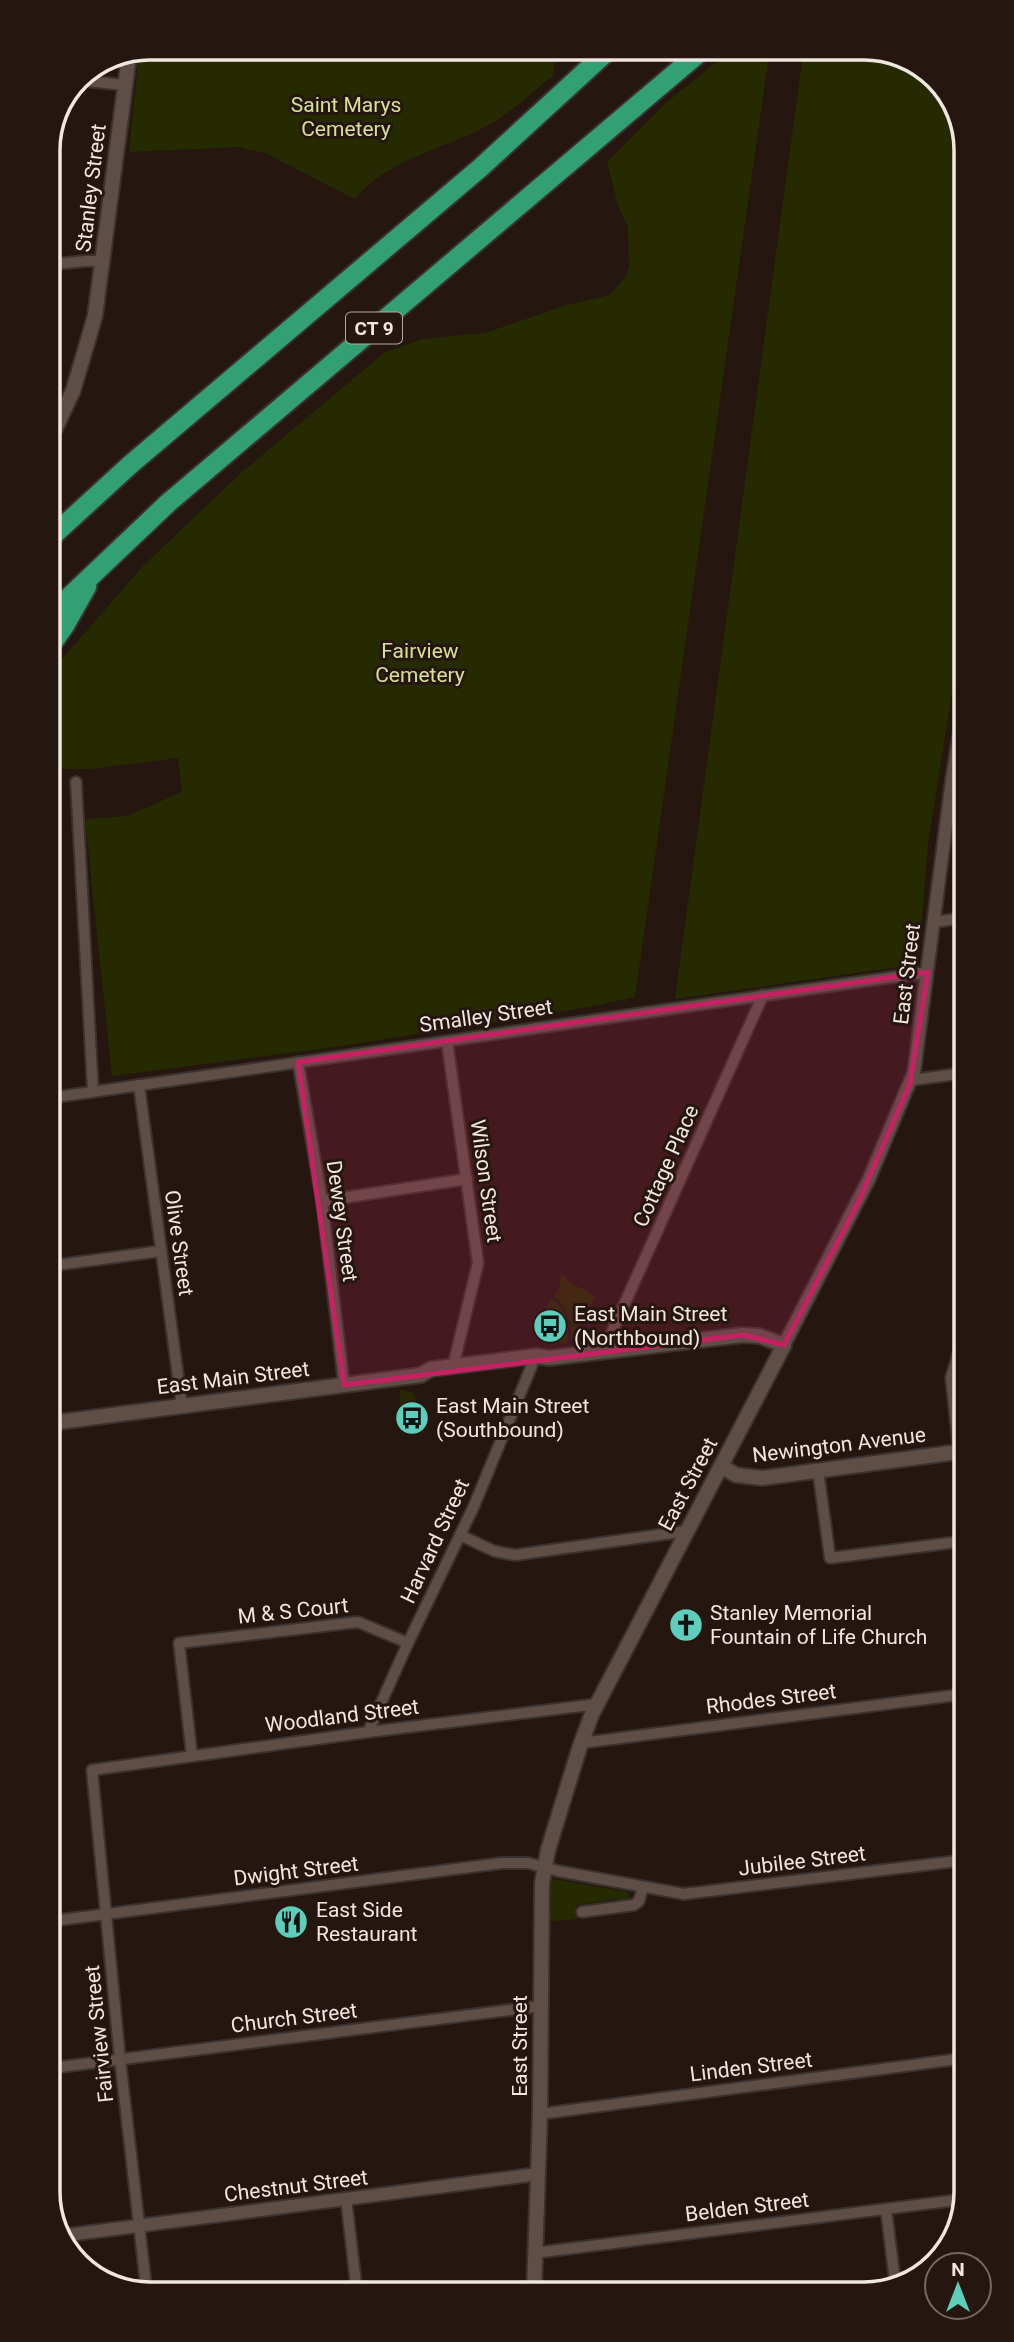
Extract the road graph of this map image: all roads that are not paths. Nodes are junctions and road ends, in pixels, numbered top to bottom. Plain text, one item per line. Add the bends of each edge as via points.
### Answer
1 (598, 60) edge
2 (691, 60) edge
3 (128, 62) edge
4 (91, 82) edge
5 (125, 85) junction
6 (102, 261) junction
7 (60, 264) edge
8 (60, 419) edge
9 (60, 529) edge
10 (94, 570) junction
11 (60, 605) edge
12 (60, 633) edge
13 (76, 782) dead end
14 (954, 803) edge
15 (954, 919) edge
16 (934, 922) junction
17 (928, 972) junction
18 (763, 995) junction
19 (447, 1041) junction
20 (298, 1062) junction
21 (954, 1074) edge
22 (912, 1080) junction
23 (139, 1085) junction
24 (93, 1091) junction
25 (60, 1096) edge
26 (467, 1179) junction
27 (322, 1201) junction
28 (160, 1251) junction
29 (59, 1265) edge
30 (784, 1345) junction
31 (603, 1352) junction
32 (549, 1358) junction
33 (532, 1365) junction
34 (453, 1367) junction
35 (954, 1368) edge
36 (421, 1375) junction
37 (344, 1385) junction
38 (954, 1398) edge
39 (182, 1406) junction
40 (59, 1422) edge
41 (954, 1452) edge
42 (721, 1466) junction
43 (818, 1470) junction
44 (687, 1531) junction
45 (460, 1535) junction
46 (954, 1542) edge
47 (408, 1643) junction
48 (954, 1695) edge
49 (598, 1704) junction
50 (368, 1732) junction
51 (581, 1743) junction
52 (192, 1756) junction
53 (92, 1770) joint
54 (954, 1862) edge
55 (544, 1867) junction
56 (643, 1887) junction
57 (582, 1912) dead end
58 (107, 1914) junction
59 (59, 1920) edge
60 (541, 2006) junction
61 (121, 2059) junction
62 (954, 2060) edge
63 (59, 2067) edge
64 (540, 2114) junction
65 (538, 2174) junction
66 (346, 2198) junction
67 (954, 2200) edge
68 (886, 2209) junction
69 (139, 2226) junction
70 (70, 2235) edge
71 (534, 2253) junction
72 (894, 2278) edge
73 (146, 2282) edge
74 (356, 2282) edge
75 (534, 2282) edge

1 - 9 highway, CT 9 via 458,187
2 - 10 highway, CT 9
3 - 5 main road, Stanley Street
4 - 5 street
5 - 6 main road, Stanley Street
6 - 7 street
6 - 8 main road, Stanley Street via 85,354
10 - 11 highway, CT 9
10 - 12 highway
13 - 24 street
14 - 16 street, East Street
15 - 16 street
16 - 17 street, East Street
17 - 18 street, Smalley Street
17 - 22 street, East Street
18 - 19 street, Smalley Street
18 - 31 street, Cottage Place
19 - 20 street, Smalley Street
19 - 26 street, Wilson Street
20 - 23 street, Smalley Street
20 - 27 street, Dewey Street
21 - 22 street
22 - 30 street, East Street via 864,1191
23 - 24 street, Smalley Street
23 - 28 street, Olive Street
24 - 25 street, Smalley Street
26 - 27 street
26 - 34 street, Wilson Street via 478,1263
27 - 37 street, Dewey Street
28 - 29 street
28 - 39 street, Olive Street
30 - 31 main road, East Main Street via 747,1335
30 - 42 main road, East Street
31 - 32 main road, East Main Street
32 - 33 main road, East Main Street
32 - 34 main road, East Main Street
33 - 36 main road, East Main Street
33 - 45 street, Harvard Street
34 - 36 main road, East Main Street
35 - 38 street
36 - 37 main road, East Main Street
37 - 39 main road, East Main Street
39 - 40 main road, East Main Street
41 - 43 main road, Newington Avenue
42 - 43 main road, Newington Avenue via 751,1478
42 - 44 main road, East Street
43 - 46 street via 830,1558
44 - 45 street via 515,1555
44 - 49 main road, East Street
45 - 47 street, Harvard Street
47 - 50 street, Harvard Street
47 - 52 street, M & S Court via 358,1622 179,1643
48 - 51 street, Rhodes Street
49 - 50 street, Woodland Street
49 - 51 main road, East Street
50 - 52 street, Woodland Street
51 - 55 main road, East Street
52 - 53 street, Woodland Street
53 - 58 street, Fairview Street
54 - 56 street, Jubilee Street via 703,1893
55 - 56 street, Jubilee Street
55 - 58 street, Dwight Street via 489,1864
55 - 60 main road, East Street
56 - 57 street via 635,1905
58 - 59 street, Dwight Street
58 - 61 street, Fairview Street
60 - 61 street, Church Street
60 - 64 main road, East Street
61 - 63 street, Church Street
61 - 69 street, Fairview Street
62 - 64 street, Linden Street
64 - 65 main road, East Street
65 - 66 street, Chestnut Street
65 - 71 main road, East Street
66 - 69 street, Chestnut Street
66 - 74 street
67 - 68 street, Belden Street
68 - 71 street, Belden Street
68 - 72 street
69 - 70 street, Chestnut Street
69 - 73 street, Fairview Street
71 - 75 main road, East Street

